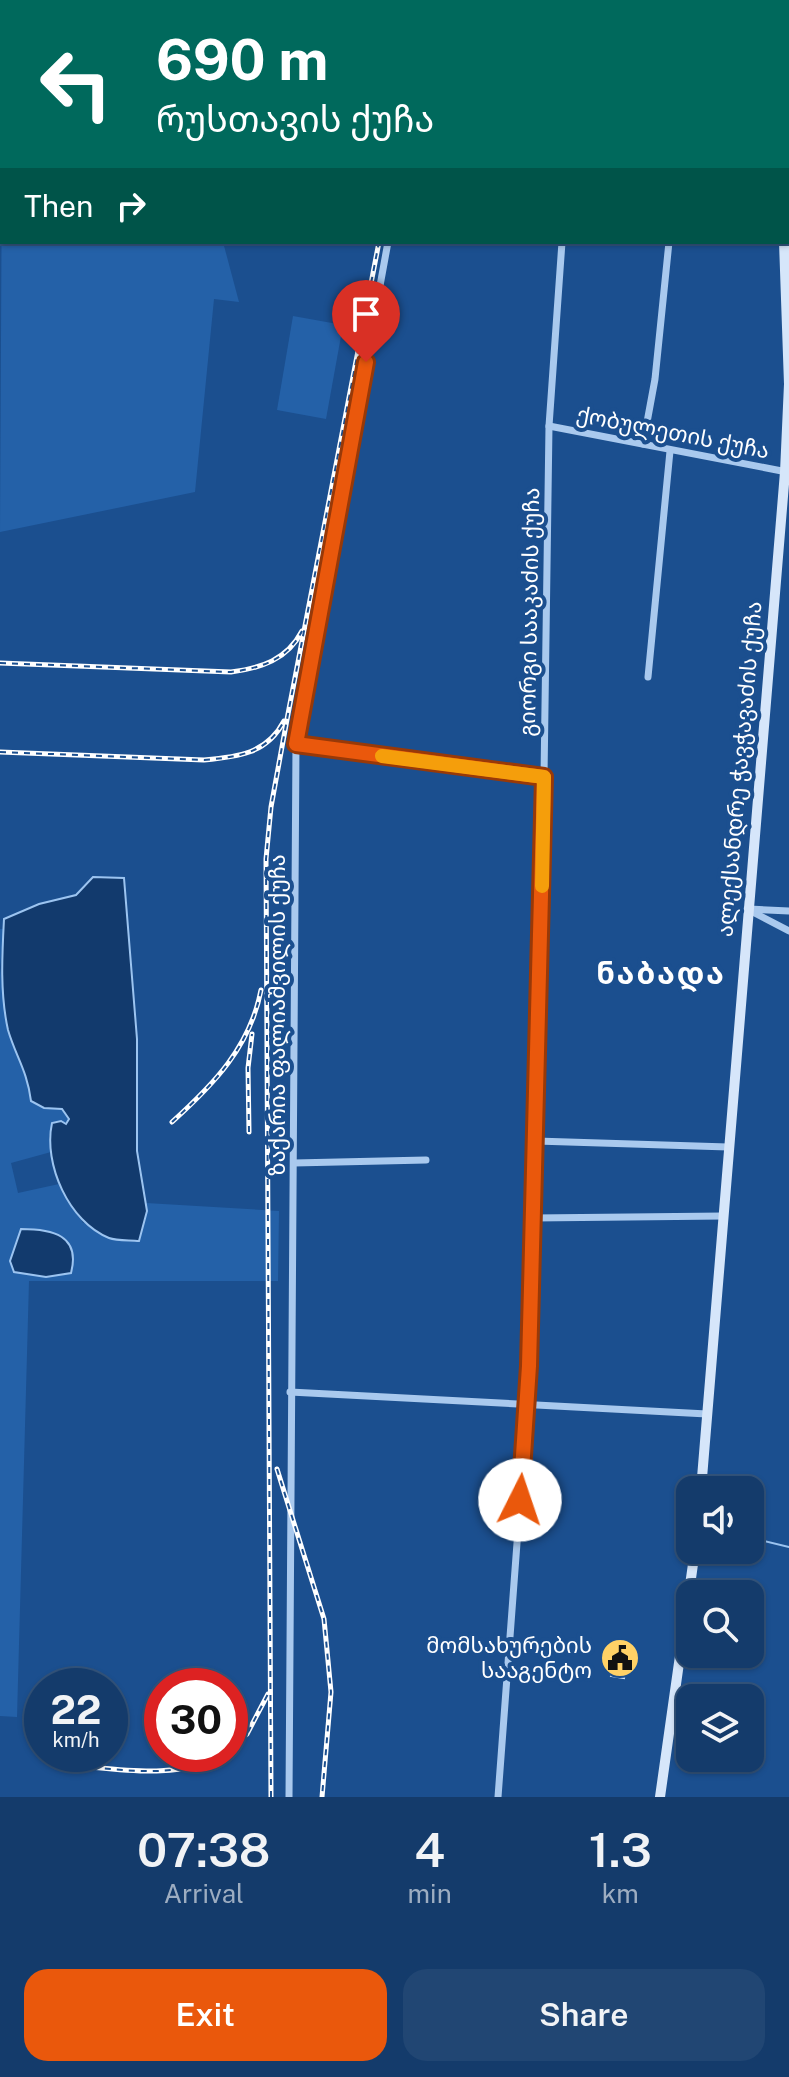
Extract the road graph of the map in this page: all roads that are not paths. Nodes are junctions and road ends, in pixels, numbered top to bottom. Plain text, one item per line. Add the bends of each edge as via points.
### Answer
1 (388, 244) edge
2 (562, 244) edge
3 (669, 244) edge
4 (784, 244) edge
5 (549, 426) junction
6 (643, 444) junction
7 (670, 451) junction
8 (787, 472) edge
9 (648, 677) dead end
10 (296, 744) junction
11 (544, 777) junction
12 (747, 909) junction
13 (789, 911) edge
14 (789, 931) edge
15 (536, 1141) junction
16 (728, 1147) junction
17 (426, 1160) dead end
18 (294, 1163) junction
19 (723, 1216) junction
20 (534, 1218) junction
21 (290, 1392) junction
22 (527, 1406) junction
23 (707, 1414) junction
24 (702, 1476) edge
25 (693, 1564) edge
26 (289, 1797) edge
27 (498, 1797) edge
28 (660, 1797) edge

1 - 10 street, ზაქარია ფალიაშვილის ქუჩა
2 - 5 street, გიორგი სააკაძის ქუჩა
3 - 6 street
4 - 8 street, ალექსანდრე ჭავჭავაძის ქუჩა
5 - 6 street, ქობულეთის ქუჩა
5 - 11 street, გიორგი სააკაძის ქუჩა
6 - 7 street, ქობულეთის ქუჩა
7 - 8 street, ქობულეთის ქუჩა
7 - 9 street
8 - 12 street, ალექსანდრე ჭავჭავაძის ქუჩა
10 - 11 street
10 - 18 street, ზაქარია ფალიაშვილის ქუჩა
11 - 15 street, გიორგი სააკაძის ქუჩა
12 - 13 street
12 - 14 street
12 - 16 street, ალექსანდრე ჭავჭავაძის ქუჩა
15 - 16 street
15 - 20 street, გიორგი სააკაძის ქუჩა
16 - 19 street, ალექსანდრე ჭავჭავაძის ქუჩა
17 - 18 street
18 - 21 street, ზაქარია ფალიაშვილის ქუჩა
19 - 20 street
19 - 23 street, ალექსანდრე ჭავჭავაძის ქუჩა
20 - 22 street, გიორგი სააკაძის ქუჩა
21 - 22 street
21 - 26 street, ზაქარია ფალიაშვილის ქუჩა
22 - 23 street
22 - 27 street, გიორგი სააკაძის ქუჩა
23 - 24 street, ალექსანდრე ჭავჭავაძის ქუჩა
25 - 28 street

